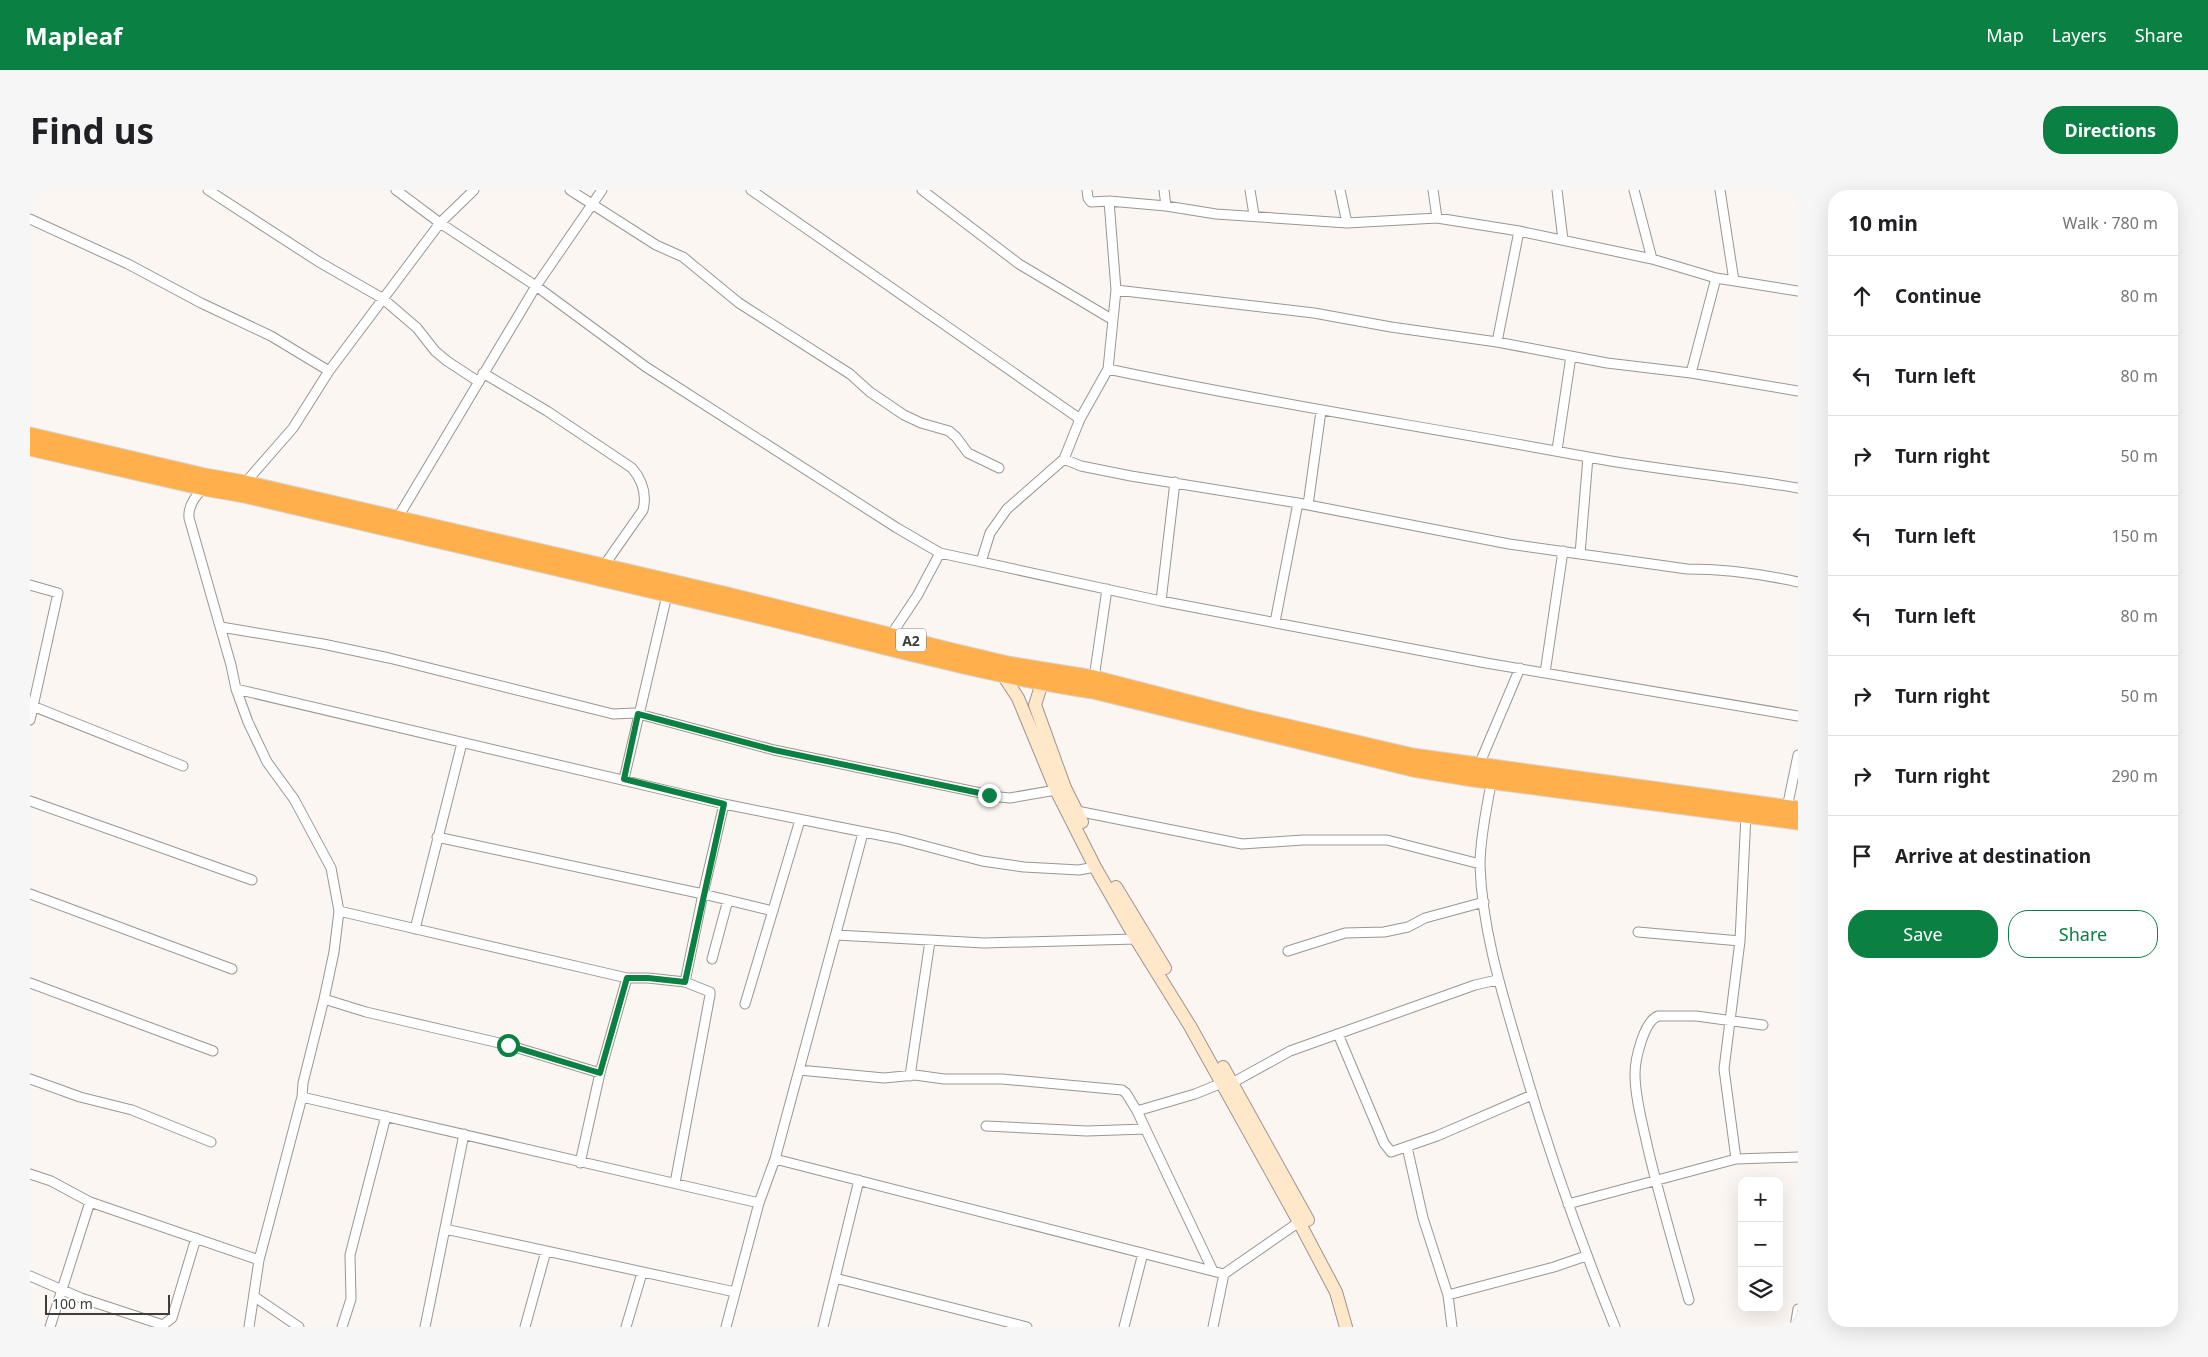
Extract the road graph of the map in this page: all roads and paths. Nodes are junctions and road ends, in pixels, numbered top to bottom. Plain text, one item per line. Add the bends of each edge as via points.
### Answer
1 (208, 190) edge
2 (396, 190) edge
3 (474, 190) edge
4 (570, 190) edge
5 (602, 190) edge
6 (750, 190) edge
7 (922, 190) edge
8 (1087, 190) edge
9 (1164, 190) edge
10 (1250, 190) edge
11 (1340, 190) edge
12 (1433, 190) edge
13 (1557, 190) edge
14 (1634, 190) edge
15 (1720, 190) edge
16 (1109, 201) junction
17 (591, 205) junction
18 (1166, 206) junction
19 (1254, 215) junction
20 (1437, 218) junction
21 (30, 219) edge
22 (440, 223) junction
23 (1346, 223) junction
24 (1518, 231) junction
25 (1562, 240) junction
26 (1652, 259) junction
27 (1716, 278) junction
28 (1734, 281) junction
29 (536, 286) junction
30 (1116, 290) junction
31 (1798, 291) edge
32 (382, 298) junction
33 (1113, 320) junction
34 (1497, 342) junction
35 (1571, 356) junction
36 (1108, 369) junction
37 (329, 370) junction
38 (1691, 373) junction
39 (481, 378) junction
40 (1798, 391) edge
41 (1321, 411) junction
42 (1080, 419) junction
43 (30, 435) edge
44 (30, 448) edge
45 (1557, 450) junction
46 (1588, 457) junction
47 (1064, 459) junction
48 (999, 468) dead end
49 (1175, 482) junction
50 (245, 483) junction
51 (204, 488) junction
52 (1798, 488) edge
53 (1298, 503) junction
54 (1308, 505) junction
55 (397, 519) junction
56 (1563, 551) junction
57 (940, 553) junction
58 (1580, 554) junction
59 (981, 562) junction
60 (603, 567) junction
61 (1798, 582) edge
62 (30, 585) edge
63 (1107, 589) junction
64 (666, 595) junction
65 (1161, 601) junction
66 (1275, 622) junction
67 (220, 627) junction
68 (891, 635) junction
69 (1520, 668) junction
70 (1545, 672) junction
71 (1003, 675) junction
72 (1094, 678) junction
73 (1042, 683) junction
74 (236, 689) junction
75 (1177, 705) junction
76 (31, 706) edge
77 (638, 714) junction
78 (1798, 716) edge
79 (30, 720) edge
80 (462, 743) junction
81 (1798, 755) edge
82 (1479, 765) junction
83 (184, 766) dead end
84 (1494, 766) junction
85 (624, 779) junction
86 (1491, 781) junction
87 (1056, 790) junction
88 (30, 801) edge
89 (724, 804) junction
90 (1792, 809) edge
91 (1077, 811) junction
92 (1746, 814) junction
93 (800, 820) junction
94 (1798, 822) edge
95 (863, 833) junction
96 (437, 837) junction
97 (1480, 864) junction
98 (1095, 868) junction
99 (252, 880) dead end
100 (30, 894) edge
101 (703, 894) junction
102 (728, 900) junction
103 (1484, 902) junction
104 (339, 911) junction
105 (772, 911) junction
106 (415, 929) junction
107 (1638, 932) dead end
108 (836, 935) junction
109 (1136, 939) junction
110 (930, 941) junction
111 (1740, 941) junction
112 (1288, 951) dead end
113 (712, 959) dead end
114 (232, 969) dead end
115 (627, 978) junction
116 (1497, 980) junction
117 (685, 982) junction
118 (30, 983) edge
119 (324, 999) junction
120 (745, 1004) dead end
121 (1730, 1022) junction
122 (1763, 1025) dead end
123 (1338, 1034) junction
124 (213, 1051) dead end
125 (799, 1070) junction
126 (600, 1073) junction
127 (910, 1076) junction
128 (30, 1079) edge
129 (1227, 1083) junction
130 (1532, 1095) junction
131 (302, 1097) junction
132 (1137, 1111) junction
133 (386, 1116) junction
134 (986, 1126) dead end
135 (1144, 1129) junction
136 (464, 1134) junction
137 (211, 1142) dead end
138 (1407, 1147) junction
139 (1798, 1156) edge
140 (775, 1159) junction
141 (1736, 1159) junction
142 (580, 1163) junction
143 (30, 1174) edge
144 (860, 1180) junction
145 (1656, 1180) junction
146 (675, 1184) junction
147 (90, 1202) junction
148 (759, 1203) junction
149 (1568, 1204) junction
150 (1299, 1222) junction
151 (444, 1229) junction
152 (196, 1238) junction
153 (546, 1251) junction
154 (1143, 1253) junction
155 (1586, 1256) junction
156 (259, 1260) junction
157 (1213, 1271) junction
158 (642, 1273) junction
159 (1224, 1274) junction
160 (30, 1276) edge
161 (834, 1278) junction
162 (63, 1291) junction
163 (735, 1292) junction
164 (1448, 1295) junction
165 (255, 1298) junction
166 (1689, 1300) dead end
167 (1798, 1309) edge
168 (50, 1327) edge
169 (249, 1327) edge
170 (299, 1327) edge
171 (342, 1327) edge
172 (425, 1327) edge
173 (524, 1327) edge
174 (626, 1327) edge
175 (726, 1327) edge
176 (823, 1327) edge
177 (1026, 1327) edge
178 (1124, 1327) edge
179 (1213, 1327) edge
180 (1346, 1327) edge
181 (1355, 1327) edge
182 (1452, 1327) edge
183 (1615, 1327) edge
184 (1795, 1327) edge

1 - 32 street via 319,262
2 - 22 street
3 - 22 street
4 - 17 street
5 - 17 street
6 - 42 street
7 - 33 street via 1019,264
8 - 16 street via 1091,202
9 - 18 street
10 - 19 street
11 - 23 street
12 - 20 street
13 - 25 street
14 - 26 street
15 - 28 street
16 - 18 street
16 - 30 street
17 - 29 street
17 - 48 street via 682,257 739,303 850,374 904,415 949,431 968,453
18 - 19 street via 1216,214
19 - 23 street
20 - 23 street
20 - 24 street
21 - 37 street via 271,336
22 - 29 street
22 - 32 street
24 - 25 street
24 - 34 street
25 - 26 street
26 - 27 street
27 - 28 street
27 - 38 street
28 - 31 street
29 - 39 street
29 - 57 street via 646,367
30 - 33 street
30 - 34 street via 1314,313
32 - 37 street
32 - 39 street via 417,328 447,362
33 - 36 street
34 - 35 street
35 - 38 street
35 - 45 street
36 - 41 street
36 - 42 street
37 - 50 street via 293,428
38 - 40 street
39 - 55 street
39 - 60 street via 547,411 632,468 639,477 644,490 643,510
41 - 45 street
41 - 54 street
42 - 47 street
43 - 50 highway, A2
44 - 51 highway, A2
45 - 46 street
46 - 52 street
46 - 58 street
47 - 49 street via 1081,466
47 - 59 street via 1007,509 990,533
49 - 53 street
49 - 65 street
50 - 55 highway, A2
51 - 64 highway, A2
51 - 67 street via 188,511
53 - 54 street
53 - 66 street
54 - 56 street via 1509,544
55 - 60 highway, A2
56 - 58 street
56 - 70 street
57 - 59 street
57 - 68 street
58 - 61 street
59 - 63 street
60 - 68 highway, A2
62 - 76 street via 58,593
63 - 65 street
63 - 72 street
64 - 71 highway, A2
64 - 77 street
65 - 66 street
66 - 69 street
67 - 74 street
67 - 77 street via 388,658 613,714
68 - 72 highway, A2 via 1008,664
69 - 70 street
69 - 82 street
70 - 78 street
71 - 73 highway, A2
71 - 87 street via 1018,698
72 - 75 highway, A2
73 - 75 highway, A2
73 - 91 street via 1035,705 1065,788
74 - 80 street
74 - 104 street via 267,762 294,799 331,868
75 - 82 highway, A2 via 1245,717 1413,756
75 - 86 highway, A2 via 1413,769
76 - 79 street
76 - 83 street
77 - 85 street
77 - 87 street via 792,754 1000,797
80 - 85 street
80 - 96 street
81 - 90 street
82 - 84 highway, A2
84 - 86 street
84 - 90 highway, A2
85 - 89 street
86 - 92 highway, A2
86 - 97 street
87 - 98 street
88 - 99 street
89 - 93 street
89 - 101 street
91 - 97 street via 1242,844 1387,840
91 - 129 street via 1104,866 1198,1022
92 - 94 highway, A2
92 - 111 street
93 - 95 street
93 - 105 street
95 - 98 street via 1024,867
95 - 108 street
96 - 101 street
96 - 106 street
97 - 103 street
98 - 109 street
100 - 114 street
101 - 102 street
101 - 117 street
102 - 105 street
102 - 113 street
103 - 112 street via 1425,918 1408,927 1384,932 1345,933
103 - 116 street
104 - 106 street
104 - 119 street
105 - 120 street
106 - 115 street
107 - 111 street
108 - 110 street
108 - 125 street
109 - 110 street via 984,943
109 - 129 street
110 - 127 street
111 - 121 street
115 - 117 street
115 - 126 street
116 - 123 street
116 - 130 street
117 - 146 street via 705,989 710,995
118 - 124 street
119 - 126 street via 508,1045
119 - 131 street
121 - 122 street
121 - 141 street via 1724,1069
121 - 145 street via 1665,1014 1649,1022 1635,1073 1640,1115
123 - 129 street via 1290,1051
123 - 138 street via 1387,1149 1391,1152
125 - 127 street via 884,1078
125 - 140 street
126 - 142 street
127 - 132 street via 1122,1090
128 - 137 street via 80,1097 132,1110
129 - 132 street
129 - 150 street
129 - 181 street via 1344,1289
130 - 138 street
130 - 149 street
131 - 133 street
131 - 156 street
132 - 135 street
133 - 136 street
133 - 171 street via 350,1255 351,1299
134 - 135 street via 1087,1131
135 - 157 street
136 - 142 street
136 - 151 street
138 - 164 street via 1423,1218
139 - 141 street
140 - 144 street
140 - 148 street
141 - 145 street
142 - 146 street
143 - 147 street via 51,1181
144 - 154 street
144 - 161 street
145 - 149 street
145 - 166 street
146 - 148 street
147 - 152 street
147 - 162 street
148 - 163 street
149 - 155 street
150 - 159 street
150 - 180 street via 1336,1292
151 - 153 street
151 - 172 street
152 - 156 street
152 - 162 street via 172,1318 164,1325
153 - 158 street
153 - 173 street
154 - 157 street
154 - 178 street
155 - 164 street
155 - 183 street
156 - 165 street
157 - 159 street
158 - 163 street
158 - 174 street
159 - 179 street
160 - 162 street
161 - 176 street
161 - 177 street
162 - 168 street
163 - 175 street
164 - 182 street
165 - 169 street
165 - 170 street
167 - 184 street

